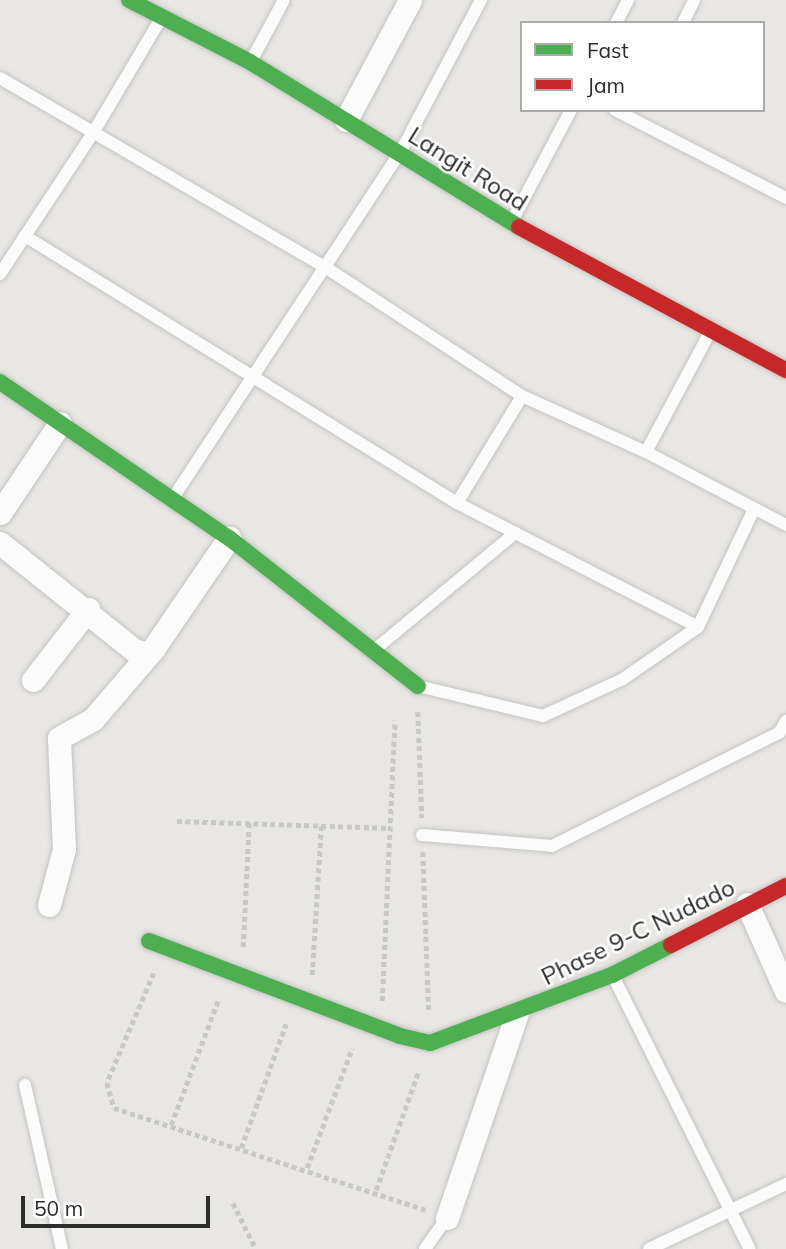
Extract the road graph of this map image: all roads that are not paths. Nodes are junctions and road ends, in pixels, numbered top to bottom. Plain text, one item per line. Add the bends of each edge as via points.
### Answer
1 (130, 0) edge
2 (284, 0) edge
3 (410, 0) edge
4 (481, 0) edge
5 (628, 0) edge
6 (694, 0) edge
7 (163, 16) junction
8 (617, 21) edge
9 (683, 21) edge
10 (250, 62) junction
11 (0, 78) edge
12 (569, 112) edge
13 (637, 115) edge
14 (346, 120) junction
15 (93, 133) junction
16 (400, 153) junction
17 (786, 198) edge
18 (511, 223) junction
19 (25, 236) junction
20 (325, 267) junction
21 (0, 274) edge
22 (710, 331) junction
23 (786, 370) edge
24 (257, 375) junction
25 (0, 382) edge
26 (522, 396) junction
27 (60, 423) junction
28 (646, 452) junction
29 (173, 498) junction
30 (457, 503) junction
31 (754, 509) junction
32 (0, 513) edge
33 (786, 524) edge
34 (515, 533) junction
35 (229, 538) junction
36 (0, 544) edge
37 (88, 609) junction
38 (698, 628) junction
39 (373, 651) junction
40 (145, 653) junction
41 (33, 680) dead end
42 (418, 686) joint
43 (786, 721) edge
44 (783, 738) edge
45 (422, 835) road end
46 (786, 886) edge
47 (747, 904) junction
48 (49, 905) dead end
49 (157, 944) road end
50 (612, 975) junction
51 (786, 991) edge
52 (517, 1014) junction
53 (25, 1085) dead end
54 (786, 1184) edge
55 (730, 1210) junction
56 (447, 1218) joint
57 (62, 1249) edge
58 (425, 1249) edge
59 (649, 1249) edge
60 (750, 1249) edge

1 - 7 street, Langit Road
2 - 10 lane
3 - 14 street
4 - 16 lane
5 - 8 lane
6 - 9 lane
7 - 10 street, Langit Road
7 - 15 lane
10 - 14 street, Langit Road
11 - 15 lane
12 - 18 lane
13 - 17 lane
14 - 16 street, Langit Road
15 - 19 lane
15 - 20 lane
16 - 18 street, Langit Road
16 - 20 lane
18 - 22 street, Langit Road
19 - 21 lane
19 - 24 lane
20 - 24 lane
20 - 26 lane
22 - 23 street, Langit Road
22 - 28 lane
24 - 29 lane
24 - 30 lane
25 - 27 street
26 - 28 lane
26 - 30 lane
27 - 29 street
27 - 32 street
28 - 31 lane
29 - 35 street
30 - 34 lane
31 - 33 lane
31 - 38 lane
34 - 38 lane
34 - 39 lane
35 - 39 street
35 - 40 street via 153,649
36 - 37 street
37 - 40 street via 134,650
37 - 41 street
38 - 42 lane via 623,679 542,716
39 - 42 street
40 - 48 street via 93,719 59,738 64,849
43 - 44 lane
44 - 45 lane via 551,846
46 - 47 street, Phase 9-C Nudado
47 - 50 street, Phase 9-C Nudado
47 - 51 street
49 - 52 street, Phase 9-C Nudado via 381,1030 430,1043
50 - 52 street, Phase 9-C Nudado
50 - 55 lane
52 - 56 street
53 - 57 lane
54 - 55 lane
55 - 59 lane
55 - 60 lane
56 - 58 lane

